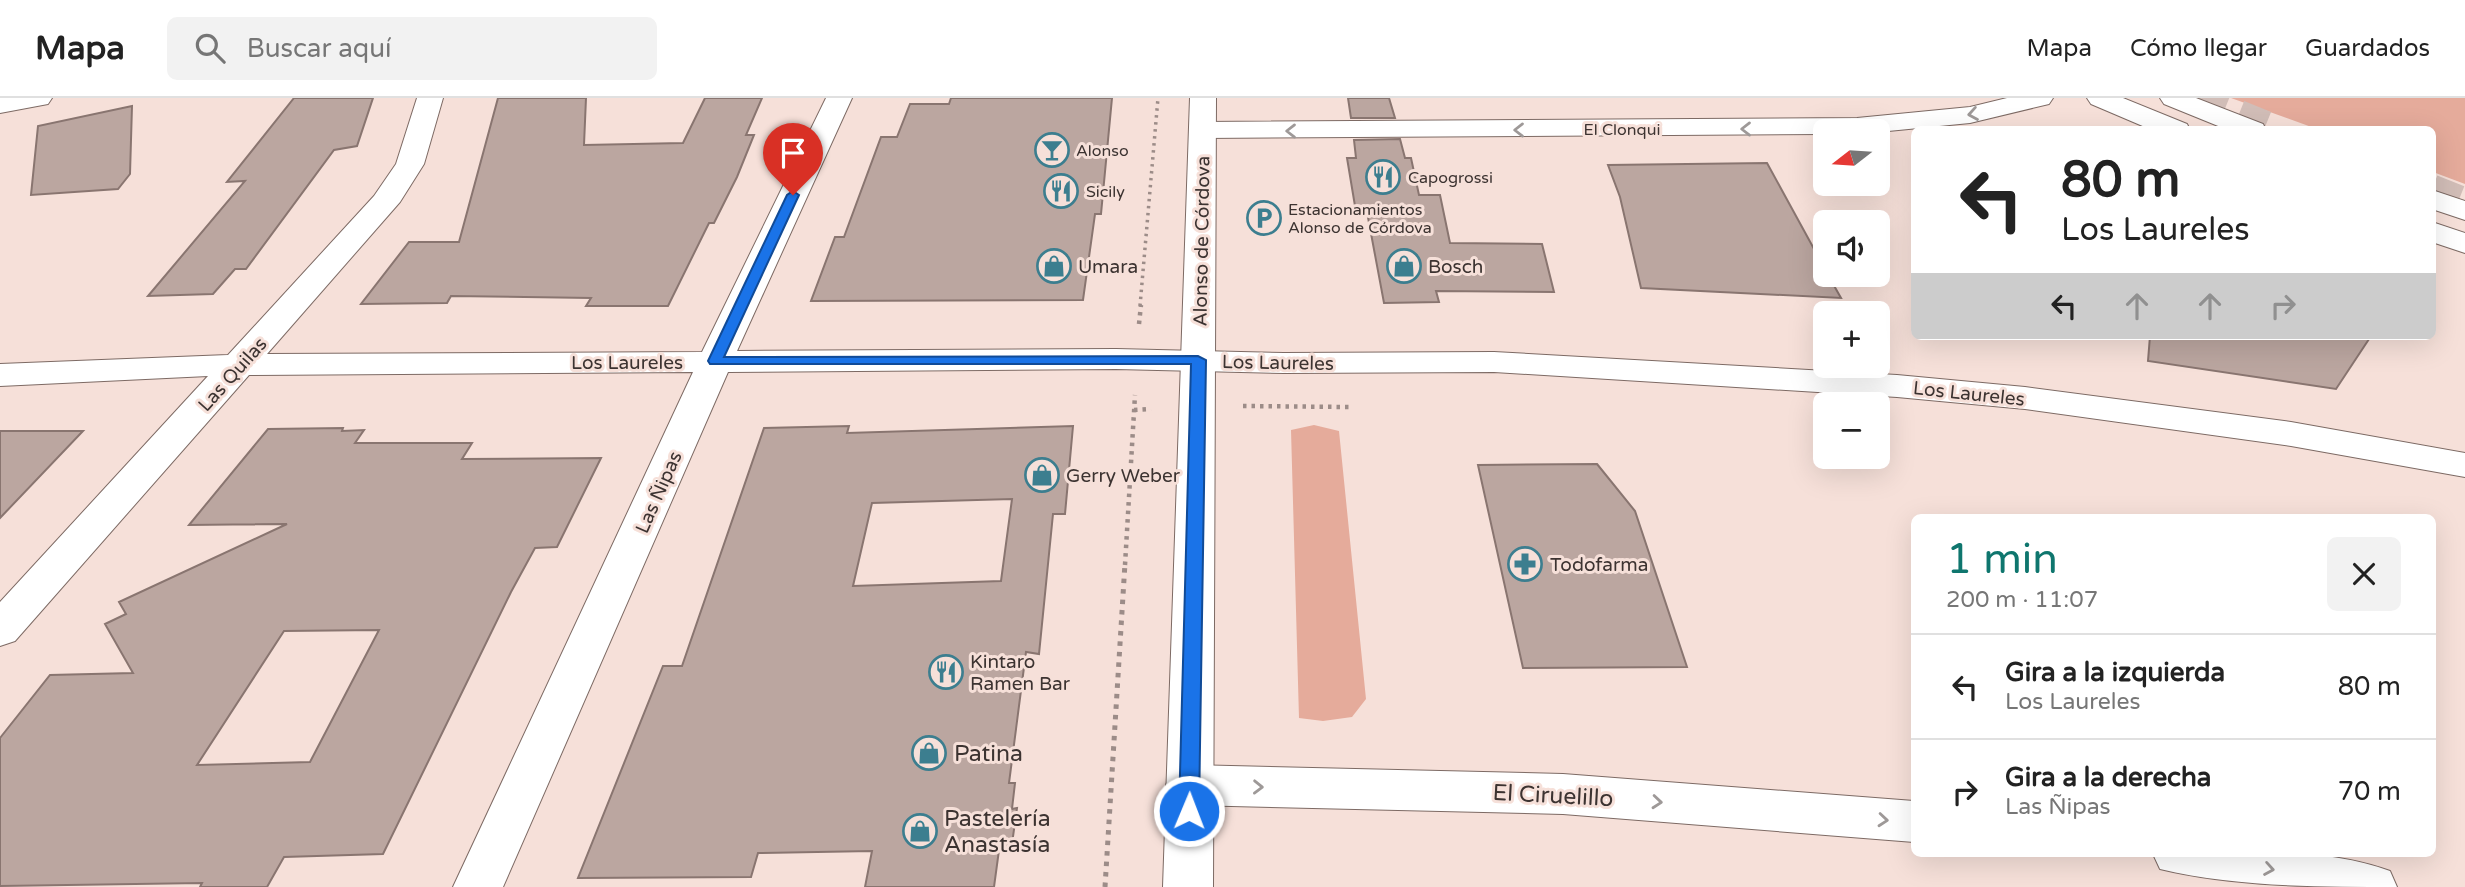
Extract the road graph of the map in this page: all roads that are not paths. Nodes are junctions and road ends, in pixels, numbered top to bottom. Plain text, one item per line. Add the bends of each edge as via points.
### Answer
1 (39, 98) edge
2 (430, 98) edge
3 (839, 98) edge
4 (1203, 98) edge
5 (2039, 98) edge
6 (2100, 98) edge
7 (2173, 98) edge
8 (0, 106) edge
9 (2166, 126) edge
10 (2243, 126) edge
11 (1203, 130) junction
12 (2436, 200) edge
13 (2465, 211) edge
14 (2436, 233) edge
15 (2465, 244) edge
16 (1198, 360) junction
17 (715, 361) junction
18 (241, 365) junction
19 (0, 375) edge
20 (2465, 465) edge
21 (0, 630) edge
22 (1190, 785) junction
23 (1911, 822) edge
24 (2196, 857) edge
25 (478, 887) edge
26 (1188, 887) edge
27 (2372, 887) edge

1 - 8 main road
2 - 18 main road, Las Quilas via 410,163 385,202
3 - 17 main road, Las Ñipas
4 - 11 main road, Alonso de Córdova
5 -> 11 main road, El Clonqui via 1970,115 1857,126
6 - 9 main road
7 - 10 main road
11 - 16 main road, Alonso de Córdova
12 - 13 main road
14 - 15 main road
16 - 17 main road, Los Laureles
16 - 20 main road, Los Laureles via 1494,362 1897,386 2155,414
16 - 22 main road, Alonso de Córdova
17 - 18 main road, Los Laureles
17 - 25 main road, Las Ñipas
18 - 19 main road, Los Laureles
18 - 21 main road, Las Quilas
22 -> 23 main road, El Ciruelillo via 1563,794
22 - 26 main road, Alonso de Córdova
24 -> 27 main road

